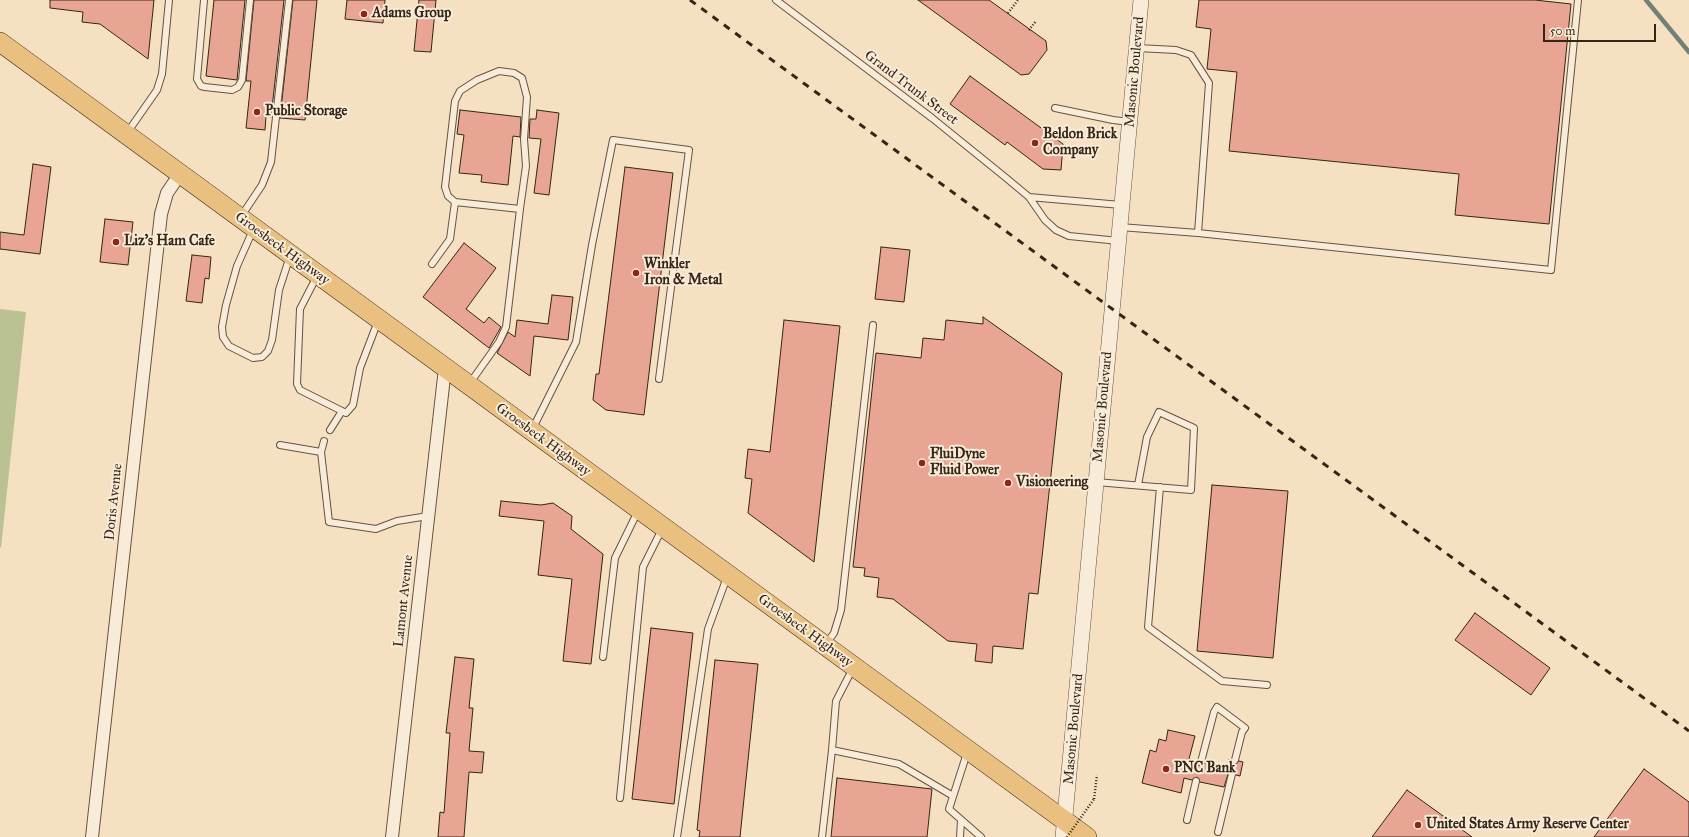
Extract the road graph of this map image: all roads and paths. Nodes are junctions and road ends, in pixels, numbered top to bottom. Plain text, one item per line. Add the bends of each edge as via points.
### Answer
1 (169, 0) edge
2 (204, 0) edge
3 (250, 0) edge
4 (289, 0) edge
5 (776, 0) edge
6 (1018, 0) edge
7 (1142, 0) edge
8 (1578, 0) edge
9 (1008, 14) dead end
10 (1036, 21) dead end
11 (1029, 30) dead end
12 (0, 42) edge
13 (1137, 48) junction
14 (1055, 108) dead end
15 (1130, 122) junction
16 (126, 135) junction
17 (180, 174) junction
18 (1029, 197) junction
19 (455, 202) junction
20 (1122, 205) junction
21 (520, 209) junction
22 (247, 223) junction
23 (1198, 233) junction
24 (1120, 234) junction
25 (290, 255) junction
26 (432, 264) dead end
27 (318, 275) junction
28 (378, 319) junction
29 (873, 325) dead end
30 (445, 368) junction
31 (659, 380) dead end
32 (468, 386) junction
33 (342, 411) junction
34 (330, 430) dead end
35 (531, 431) junction
36 (324, 442) dead end
37 (280, 445) dead end
38 (321, 452) junction
39 (1096, 482) junction
40 (1138, 485) junction
41 (1160, 487) junction
42 (638, 510) junction
43 (428, 516) junction
44 (662, 528) junction
45 (728, 575) junction
46 (825, 646) junction
47 (603, 657) dead end
48 (853, 667) junction
49 (1267, 685) dead end
50 (832, 750) junction
51 (968, 751) junction
52 (1235, 760) dead end
53 (1201, 762) dead end
54 (1232, 774) dead end
55 (1097, 775) dead end
56 (1196, 781) dead end
57 (953, 796) junction
58 (620, 798) dead end
59 (961, 820) junction
60 (1187, 820) dead end
61 (1065, 832) edge
62 (1218, 832) dead end
63 (92, 837) edge
64 (392, 837) edge
65 (677, 837) edge
66 (822, 837) edge
67 (960, 837) edge
68 (981, 837) edge
69 (1087, 837) edge

1 - 16 lane via 162,74 157,90
2 - 3 lane via 196,79 201,86 232,90 238,88 242,80
4 - 22 lane via 271,162
5 - 18 lane, Grand Trunk Street via 932,118
6 - 9 path
7 - 13 street, Masonic Boulevard
8 - 23 lane, Grand Trunk Street via 1551,270
10 - 11 path
12 - 16 main road, Groesbeck Highway
13 - 15 street, Masonic Boulevard
13 - 23 lane via 1176,50 1191,55 1208,83
14 - 15 lane
15 - 20 street, Masonic Boulevard
16 - 17 main road, Groesbeck Highway
17 - 22 main road, Groesbeck Highway
17 - 63 street, Doris Avenue via 168,193 160,214
18 - 20 lane
18 - 24 lane, Grand Trunk Street via 1045,220 1062,234
19 - 21 lane
19 - 21 lane via 448,196 445,188 455,101 460,91 477,80 499,72 514,73 522,78 528,97 524,139 526,166
19 - 26 lane via 450,239
20 - 24 street, Masonic Boulevard
21 - 32 lane via 506,327 499,342
22 - 25 main road, Groesbeck Highway
22 - 25 lane via 222,327 223,337 229,346 253,358 262,357 268,351 279,290
23 - 24 lane, Grand Trunk Street
24 - 39 street, Masonic Boulevard
25 - 27 main road, Groesbeck Highway
27 - 28 main road, Groesbeck Highway
27 - 33 lane via 300,310 297,384 300,390
28 - 30 main road, Groesbeck Highway
28 - 33 lane via 360,368 353,405 346,413
29 - 46 lane via 841,610 834,634
30 - 32 main road, Groesbeck Highway
30 - 43 street, Lamont Avenue
31 - 35 lane via 689,150 613,140 576,342
32 - 35 main road, Groesbeck Highway
33 - 34 lane
35 - 42 main road, Groesbeck Highway
36 - 38 lane
37 - 38 lane
38 - 43 lane via 330,522 376,529 397,521
39 - 40 lane
39 - 61 street, Masonic Boulevard
40 - 41 lane
40 - 41 lane via 1147,437 1159,412 1194,428 1191,490
41 - 49 lane via 1148,627 1222,681
42 - 44 main road, Groesbeck Highway
42 - 47 lane via 615,558
43 - 64 street, Lamont Avenue
44 - 45 main road, Groesbeck Highway
44 - 58 lane via 644,567
45 - 46 main road, Groesbeck Highway
45 - 65 lane via 708,629
46 - 48 main road, Groesbeck Highway
48 - 50 lane via 836,701
48 - 51 main road, Groesbeck Highway
50 - 57 lane via 899,764
50 - 66 lane
51 - 57 lane
51 - 61 main road, Groesbeck Highway
52 - 53 lane via 1245,728 1217,707
54 - 62 lane
55 - 61 path, bridge via 1094,799
56 - 60 lane
57 - 59 lane via 949,809
59 - 67 lane
59 - 68 lane
61 - 69 main road, Groesbeck Highway

